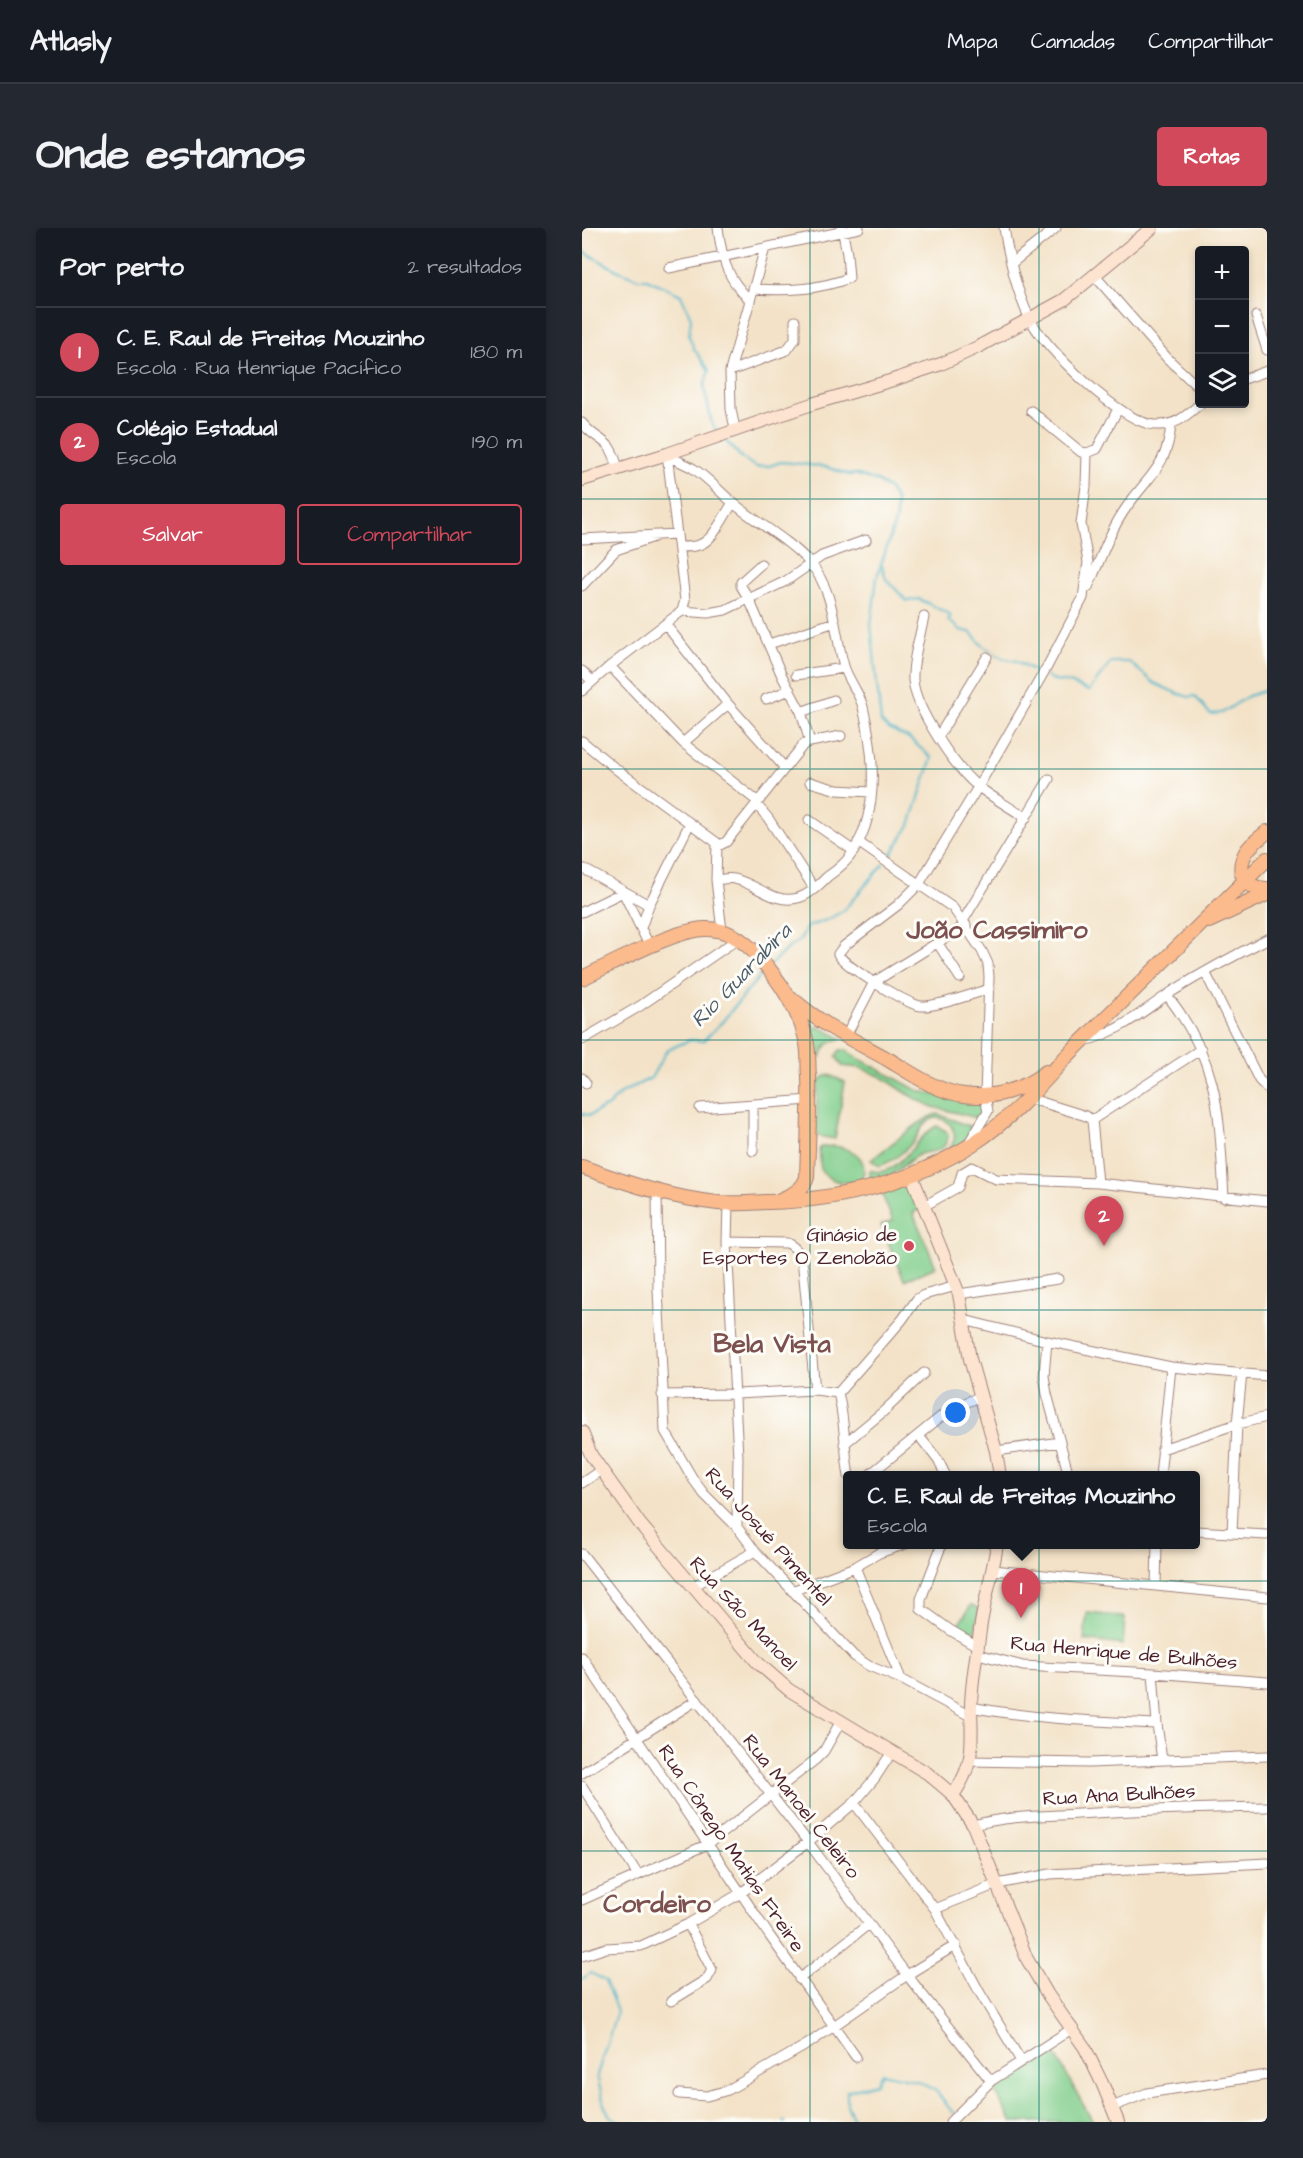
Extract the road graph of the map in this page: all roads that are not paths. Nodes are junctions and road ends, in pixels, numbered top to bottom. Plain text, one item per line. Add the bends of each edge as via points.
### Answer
1 (718, 228) edge
2 (859, 228) edge
3 (1004, 228) edge
4 (1056, 228) edge
5 (1152, 228) edge
6 (843, 230) edge
7 (765, 248) junction
8 (722, 257) junction
9 (1012, 263) junction
10 (669, 268) dead end
11 (1095, 276) junction
12 (753, 290) junction
13 (750, 300) junction
14 (1256, 316) dead end
15 (1029, 319) junction
16 (795, 321) dead end
17 (1267, 350) edge
18 (730, 370) junction
19 (1267, 371) edge
20 (1249, 378) edge
21 (1195, 384) edge
22 (1196, 408) edge
23 (1118, 409) junction
24 (1031, 411) dead end
25 (582, 423) edge
26 (1171, 424) junction
27 (733, 430) junction
28 (1087, 453) junction
29 (667, 454) junction
30 (618, 469) junction
31 (582, 480) edge
32 (733, 503) junction
33 (677, 534) junction
34 (658, 535) junction
35 (582, 539) edge
36 (866, 540) dead end
37 (679, 547) junction
38 (761, 564) dead end
39 (811, 564) junction
40 (582, 586) edge
41 (1083, 598) junction
42 (749, 599) junction
43 (682, 611) junction
44 (924, 617) dead end
45 (835, 622) junction
46 (666, 626) junction
47 (770, 644) junction
48 (987, 657) dead end
49 (610, 666) junction
50 (844, 668) junction
51 (582, 672) edge
52 (796, 675) dead end
53 (592, 681) junction
54 (790, 690) junction
55 (582, 691) edge
56 (766, 699) dead end
57 (834, 700) dead end
58 (729, 704) junction
59 (801, 712) junction
60 (841, 736) dead end
61 (938, 737) junction
62 (582, 741) edge
63 (810, 742) junction
64 (683, 743) junction
65 (785, 768) junction
66 (1049, 779) dead end
67 (810, 782) dead end
68 (978, 787) junction
69 (871, 792) junction
70 (757, 802) junction
71 (1026, 818) junction
72 (809, 820) dead end
73 (690, 823) junction
74 (1267, 832) edge
75 (718, 844) junction
76 (856, 847) junction
77 (1267, 859) edge
78 (582, 868) edge
79 (716, 880) junction
80 (1245, 880) junction
81 (919, 884) junction
82 (814, 888) junction
83 (1267, 889) edge
84 (623, 892) junction
85 (1267, 894) edge
86 (649, 905) junction
87 (582, 912) edge
88 (964, 923) junction
89 (1202, 924) junction
90 (641, 928) junction
91 (722, 931) junction
92 (739, 938) junction
93 (1267, 939) edge
94 (938, 942) junction
95 (650, 947) junction
96 (1205, 972) junction
97 (582, 978) edge
98 (960, 978) dead end
99 (874, 982) junction
100 (779, 983) junction
101 (989, 989) junction
102 (1167, 995) junction
103 (818, 1019) junction
104 (803, 1030) junction
105 (846, 1036) junction
106 (582, 1040) edge
107 (1082, 1041) junction
108 (1202, 1049) junction
109 (1066, 1056) junction
110 (1267, 1088) edge
111 (985, 1096) junction
112 (1028, 1098) junction
113 (810, 1100) junction
114 (753, 1106) junction
115 (700, 1108) dead end
116 (1092, 1120) junction
117 (965, 1148) junction
118 (753, 1151) dead end
119 (582, 1167) edge
120 (912, 1176) junction
121 (1098, 1184) junction
122 (657, 1192) junction
123 (1224, 1198) junction
124 (1267, 1201) edge
125 (771, 1202) junction
126 (728, 1203) junction
127 (924, 1206) junction
128 (728, 1242) junction
129 (1058, 1279) dead end
130 (957, 1290) junction
131 (964, 1320) junction
132 (1047, 1341) junction
133 (1171, 1366) junction
134 (924, 1373) dead end
135 (1242, 1373) junction
136 (1267, 1376) edge
137 (816, 1390) junction
138 (838, 1393) junction
139 (736, 1394) junction
140 (662, 1395) junction
141 (979, 1397) junction
142 (1267, 1417) edge
143 (1237, 1424) junction
144 (582, 1432) edge
145 (919, 1436) junction
146 (1060, 1442) junction
147 (844, 1444) junction
148 (1162, 1449) junction
149 (996, 1451) junction
150 (601, 1470) junction
151 (848, 1471) edge
152 (874, 1471) edge
153 (944, 1471) edge
154 (999, 1471) edge
155 (1068, 1471) edge
156 (1160, 1471) edge
157 (582, 1483) edge
158 (737, 1527) junction
159 (1200, 1532) edge
160 (1232, 1533) junction
161 (1267, 1535) edge
162 (877, 1549) edge
163 (940, 1549) edge
164 (996, 1549) edge
165 (1157, 1549) edge
166 (754, 1551) junction
167 (582, 1554) edge
168 (855, 1567) junction
169 (993, 1570) junction
170 (1156, 1586) junction
171 (692, 1587) junction
172 (792, 1591) junction
173 (1267, 1597) edge
174 (978, 1651) junction
175 (582, 1657) edge
176 (1153, 1673) junction
177 (901, 1679) junction
178 (1267, 1682) edge
179 (697, 1700) junction
180 (972, 1712) junction
181 (841, 1721) junction
182 (1157, 1724) junction
183 (636, 1740) junction
184 (892, 1752) junction
185 (1267, 1756) edge
186 (1162, 1760) junction
187 (970, 1761) junction
188 (582, 1773) edge
189 (582, 1786) edge
190 (771, 1795) junction
191 (953, 1795) junction
192 (854, 1803) junction
193 (1267, 1807) edge
194 (973, 1826) junction
195 (808, 1842) junction
196 (708, 1844) junction
197 (1267, 1863) edge
198 (638, 1875) junction
199 (997, 1884) junction
200 (741, 1893) junction
201 (584, 1896) edge
202 (935, 1909) junction
203 (688, 1924) junction
204 (869, 1924) junction
205 (956, 1945) junction
206 (582, 1956) edge
207 (907, 1975) junction
208 (800, 1978) junction
209 (671, 2001) dead end
210 (833, 2027) junction
211 (1073, 2028) junction
212 (856, 2057) dead end
213 (1021, 2061) junction
214 (1267, 2075) edge
215 (991, 2081) junction
216 (679, 2094) dead end
217 (1112, 2107) junction
218 (951, 2122) edge
219 (1118, 2122) edge

1 - 8 street
2 - 6 street
3 - 9 street
4 - 9 street
5 - 11 main road
6 - 7 street
6 - 12 street via 848,278 789,291
7 - 8 street
7 - 12 street
8 - 10 street
8 - 13 street via 736,285
9 - 15 street
11 - 15 main road via 1064,300
11 - 21 street
12 - 13 street
13 - 18 street
14 - 17 street
15 - 23 street via 1064,361
15 - 27 main road via 941,364
16 - 18 street via 795,339 787,351
18 - 27 street
19 - 20 street
22 - 26 street
23 - 26 street via 1139,422 1154,426
23 - 28 street via 1097,449
24 - 28 street
25 - 30 street via 611,446
26 - 41 street via 1161,464 1125,508
27 - 29 main road
28 - 41 street via 1081,524 1088,562
29 - 30 main road
29 - 32 street via 703,476
29 - 33 street
30 - 31 main road
32 - 37 street via 705,542
32 - 39 street
33 - 34 street
33 - 37 street
34 - 35 street
34 - 40 street via 616,550
36 - 39 street
37 - 43 street via 685,600
38 - 42 street via 741,582
39 - 42 street
39 - 45 street via 828,594
41 - 68 street
42 - 43 street via 725,610
42 - 47 street
43 - 46 street
44 - 61 street via 914,682 921,708
45 - 47 street
45 - 50 street
46 - 49 street
46 - 58 street
47 - 54 street
48 - 61 street
49 - 53 street
49 - 64 street
50 - 52 street
50 - 69 street via 858,694 866,723 873,770
51 - 53 street
53 - 55 street
54 - 56 street
54 - 59 street
57 - 59 street
58 - 64 street
58 - 65 street
59 - 63 street
60 - 63 street
61 - 68 street
62 - 73 street
63 - 65 street
64 - 70 street
65 - 70 street
66 - 71 street
67 - 69 street via 837,790
68 - 71 street
68 - 81 street
69 - 76 street
70 - 75 street via 726,842
70 - 82 street
71 - 88 street
72 - 76 street
73 - 75 street
73 - 86 street
74 - 80 main road via 1245,854
75 - 79 street
76 - 81 street via 879,857
76 - 82 street via 838,869
77 - 80 main road
78 - 84 street
79 - 82 street via 738,879 787,899 798,898
79 - 91 street
80 - 83 main road via 1256,888
80 - 89 main road
81 - 88 street via 953,908
81 - 99 street via 838,954
84 - 86 street
84 - 87 street
84 - 90 street
85 - 89 main road
86 - 90 street
88 - 94 street
88 - 101 street via 988,964
89 - 107 main road
90 - 95 street
91 - 92 main road
91 - 95 main road via 689,931
92 - 100 main road
92 - 106 street via 640,1006
93 - 96 street
94 - 98 street
94 - 99 street
95 - 97 main road
96 - 102 street
96 - 110 street via 1259,1080
99 - 101 street via 922,1006
99 - 105 street
100 - 103 main road
100 - 104 main road
101 - 111 street
102 - 107 street via 1119,1028
102 - 108 street
103 - 104 main road
103 - 105 main road
104 - 113 main road
105 - 111 main road via 949,1092
107 - 109 main road
108 - 116 street
108 - 123 street via 1218,1105
109 - 111 main road via 1028,1084
109 - 112 main road
111 - 117 street via 988,1111
112 - 116 street
112 - 117 main road
113 - 114 street
113 - 125 main road via 806,1183 795,1193
114 - 115 street
114 - 118 street
116 - 121 street
117 - 120 main road
119 - 122 main road
120 - 125 main road via 846,1195
120 - 127 main road
121 - 123 street
121 - 127 street via 996,1179 972,1167 964,1170 953,1191
122 - 126 main road
122 - 140 street, Rua Josué Pimentel
123 - 124 street
125 - 126 main road
126 - 128 street
127 - 130 main road
128 - 137 street via 787,1243 796,1247 803,1268
128 - 139 street
129 - 130 street
130 - 131 main road
130 - 138 street via 924,1294 917,1299
131 - 132 street
131 - 141 main road
132 - 133 street
132 - 146 street via 1044,1376
133 - 135 street
133 - 148 street
134 - 147 street
135 - 136 street
135 - 143 street
137 - 138 street
137 - 139 street
138 - 147 street
139 - 140 street
139 - 158 street
140 - 158 street, Rua Josué Pimentel via 665,1431 670,1442 704,1494
141 - 145 street via 949,1410
141 - 149 main road
142 - 143 street
143 - 148 street
143 - 160 street
144 - 150 main road, Rua São Manoel
145 - 152 street
145 - 153 street
146 - 149 street
146 - 155 street
147 - 151 street
148 - 156 street
149 - 154 main road
150 - 157 street
150 - 171 main road, Rua São Manoel
158 - 166 street, Rua Josué Pimentel
159 - 160 street
160 - 161 street
162 - 168 street
163 - 174 street, Rua Henrique de Bulhões via 921,1608
164 - 169 main road
165 - 170 street
166 - 171 street
166 - 172 street, Rua Josué Pimentel
167 - 179 street, Rua Manoel Celeiro
168 - 172 street
168 - 177 street
169 - 170 street
169 - 174 main road
170 - 173 street
171 - 181 main road, Rua São Manoel via 772,1677
172 - 177 street, Rua Josué Pimentel via 854,1656
174 - 176 street, Rua Henrique de Bulhões via 1023,1666
174 - 180 main road
175 - 183 street, Rua Cônego Matias Freire
176 - 178 street, Rua Henrique de Bulhões
176 - 182 street
177 - 180 street, Rua Josué Pimentel
179 - 183 street
179 - 190 street, Rua Manoel Celeiro
180 - 182 street, Rua Josué Pimentel
180 - 187 main road
181 - 184 main road, Rua São Manoel
181 - 190 street via 824,1751
182 - 186 street
183 - 188 street
183 - 196 street, Rua Cônego Matias Freire
184 - 191 main road, Rua São Manoel via 927,1773
184 - 192 street
185 - 186 street
186 - 187 street
187 - 191 main road
189 - 198 street
190 - 195 street, Rua Manoel Celeiro
190 - 196 street
191 - 194 main road, Rua São Manoel
192 - 195 street
192 - 202 street
193 - 194 street, Rua Ana Bulhões via 1021,1818
194 - 199 main road, Rua São Manoel
195 - 200 street
195 - 204 street, Rua Manoel Celeiro
196 - 198 street
196 - 200 street, Rua Cônego Matias Freire
197 - 199 street via 1050,1874
198 - 201 street
199 - 202 street
199 - 211 main road, Rua São Manoel via 1036,1975
200 - 203 street
200 - 208 street, Rua Cônego Matias Freire
202 - 205 street
203 - 206 street via 641,1946 606,1948
203 - 209 street via 712,1970 707,1979
204 - 207 street, Rua Manoel Celeiro
204 - 208 street
205 - 207 street
205 - 213 street
207 - 210 street
207 - 215 street, Rua Manoel Celeiro
208 - 210 street, Rua Cônego Matias Freire
210 - 212 street, Rua Cônego Matias Freire
210 - 216 street via 728,2090 707,2096
211 - 213 street
211 - 217 main road, Rua São Manoel
213 - 215 street
214 - 217 street via 1147,2093
215 - 218 street
217 - 219 main road, Rua São Manoel

